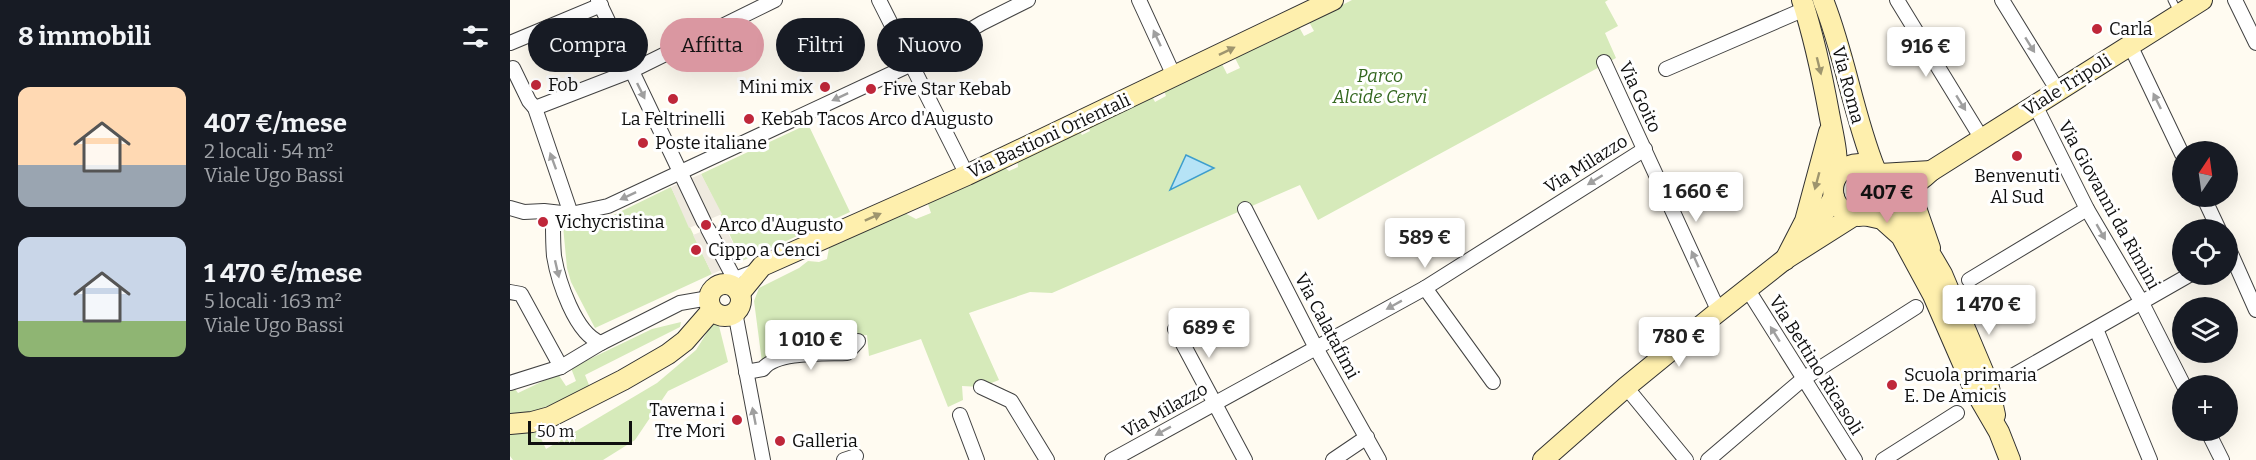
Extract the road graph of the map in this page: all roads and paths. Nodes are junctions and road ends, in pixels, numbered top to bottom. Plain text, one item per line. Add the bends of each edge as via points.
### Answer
1 (775, 0) edge
2 (879, 0) edge
3 (1028, 0) edge
4 (1139, 0) edge
5 (1333, 0) edge
6 (1897, 0) edge
7 (2002, 0) edge
8 (2202, 0) edge
9 (600, 3) edge
10 (1829, 3) edge
11 (1803, 4) edge
12 (2238, 6) edge
13 (2176, 7) edge
14 (607, 18) edge
15 (888, 18) edge
16 (983, 22) edge
17 (510, 43) edge
18 (2256, 43) edge
19 (2130, 45) junction
20 (648, 62) edge
21 (1604, 62) dead end
22 (513, 68) dead end
23 (1666, 69) dead end
24 (626, 72) edge
25 (632, 72) edge
26 (895, 72) edge
27 (916, 72) edge
28 (1174, 76) junction
29 (2058, 91) junction
30 (2035, 105) junction
31 (535, 108) junction
32 (1831, 124) junction
33 (1982, 139) junction
34 (2176, 141) edge
35 (1644, 148) junction
36 (1877, 171) junction
37 (1931, 171) junction
38 (681, 172) junction
39 (967, 174) junction
40 (1836, 177) junction
41 (1915, 186) junction
42 (1834, 197) junction
43 (1884, 197) junction
44 (510, 208) edge
45 (1245, 208) dead end
46 (2087, 209) junction
47 (566, 214) junction
48 (1860, 215) junction
49 (1791, 256) junction
50 (1932, 257) junction
51 (2238, 273) edge
52 (1969, 280) dead end
53 (731, 284) junction
54 (2172, 285) edge
55 (1425, 288) junction
56 (1748, 290) junction
57 (510, 292) edge
58 (2141, 302) junction
59 (710, 304) junction
60 (1917, 306) dead end
61 (2256, 310) edge
62 (735, 312) junction
63 (1719, 312) junction
64 (1175, 329) dead end
65 (2096, 329) junction
66 (858, 341) dead end
67 (601, 343) junction
68 (1316, 348) junction
69 (561, 367) junction
70 (746, 372) junction
71 (2014, 375) dead end
72 (2178, 375) edge
73 (1803, 379) junction
74 (1493, 382) dead end
75 (510, 383) edge
76 (981, 387) dead end
77 (1626, 387) junction
78 (1215, 403) junction
79 (1957, 413) dead end
80 (960, 415) dead end
81 (510, 424) edge
82 (1999, 432) junction
83 (1367, 437) junction
84 (2212, 441) edge
85 (763, 460) edge
86 (977, 460) edge
87 (1047, 460) edge
88 (1112, 460) edge
89 (1245, 460) edge
90 (1333, 460) edge
91 (1379, 460) edge
92 (1543, 460) edge
93 (1686, 460) edge
94 (1708, 460) edge
95 (1855, 460) edge
96 (1883, 460) edge
97 (2010, 460) edge
98 (2150, 460) edge
99 (2222, 460) edge

1 - 20 street
2 - 15 street
3 - 16 street
28 -> 4 street
28 -> 5 street, Via Bastioni Orientali
6 -> 33 street
7 -> 29 street
8 - 13 street, Viale Tripoli
9 - 14 street
9 - 17 street
10 - 36 street, Via Roma via 1860,132
11 - 23 street
11 -> 32 street, Via Roma
12 - 18 street
13 - 19 street, Viale Tripoli
19 - 29 street, Viale Tripoli
34 -> 19 street
21 - 35 street, Via Goito
22 - 31 street
24 - 31 street
25 -> 38 street
26 -> 38 street
27 - 39 street
28 - 39 street, Via Bastioni Orientali
29 - 30 street, Viale Tripoli
30 - 33 street, Viale Tripoli
30 - 46 street, Via Giovanni da Rimini
47 -> 31 street
32 - 40 street, Via Roma via 1838,162
32 -> 49 street, Via Roma
33 - 37 street, Viale Tripoli
35 -> 55 street, Via Milazzo
63 -> 35 street, Via Goito
36 - 37 street, Viale Tripoli
36 - 40 street via 1856,163
36 - 43 street via 1884,183
37 - 41 street, Viale Tripoli
38 -> 47 street via 608,206
38 - 53 street
53 -> 39 street, Via Bastioni Orientali via 744,288 762,266
40 - 42 street
41 - 43 street, Viale Tripoli
41 - 50 street via 1914,202
42 - 48 street via 1844,211
42 - 49 street via 1812,235
43 - 48 street via 1875,210
43 - 50 street
44 - 47 street
45 - 68 street, Via Calatafimi
46 - 52 street
46 -> 58 street, Via Giovanni da Rimini
47 -> 67 street via 553,223 554,255 562,289 590,338
48 - 49 street
48 - 82 street via 1882,219 1900,236
49 - 56 street
50 - 82 street via 1988,383
51 - 61 street
53 - 59 street via 712,290
53 - 62 street via 741,302
54 - 58 street
55 -> 68 street, Via Milazzo
55 - 74 street
56 - 63 street
73 -> 56 street, Via Bettino Ricasoli
57 - 69 street via 521,294
58 - 65 street
58 - 72 street, Via Giovanni da Rimini
59 - 62 street via 723,316
59 - 67 street via 680,303
59 - 81 street via 685,341 668,354 550,417
60 - 73 street
62 - 70 street
63 - 77 street
64 - 78 street
65 - 71 street
65 - 98 street
66 - 70 street via 847,353 785,357 763,369
67 - 69 street
68 - 78 street, Via Milazzo
68 - 83 street, Via Calatafimi
69 - 75 street
85 -> 70 street
73 - 94 street
73 - 95 street, Via Bettino Ricasoli
76 - 87 street via 1011,401
77 - 92 street
77 - 93 street
78 -> 88 street, Via Milazzo
78 - 89 street
79 - 96 street
80 - 86 street
82 - 97 street
83 - 90 street
83 - 91 street, Via Calatafimi
84 - 99 street

